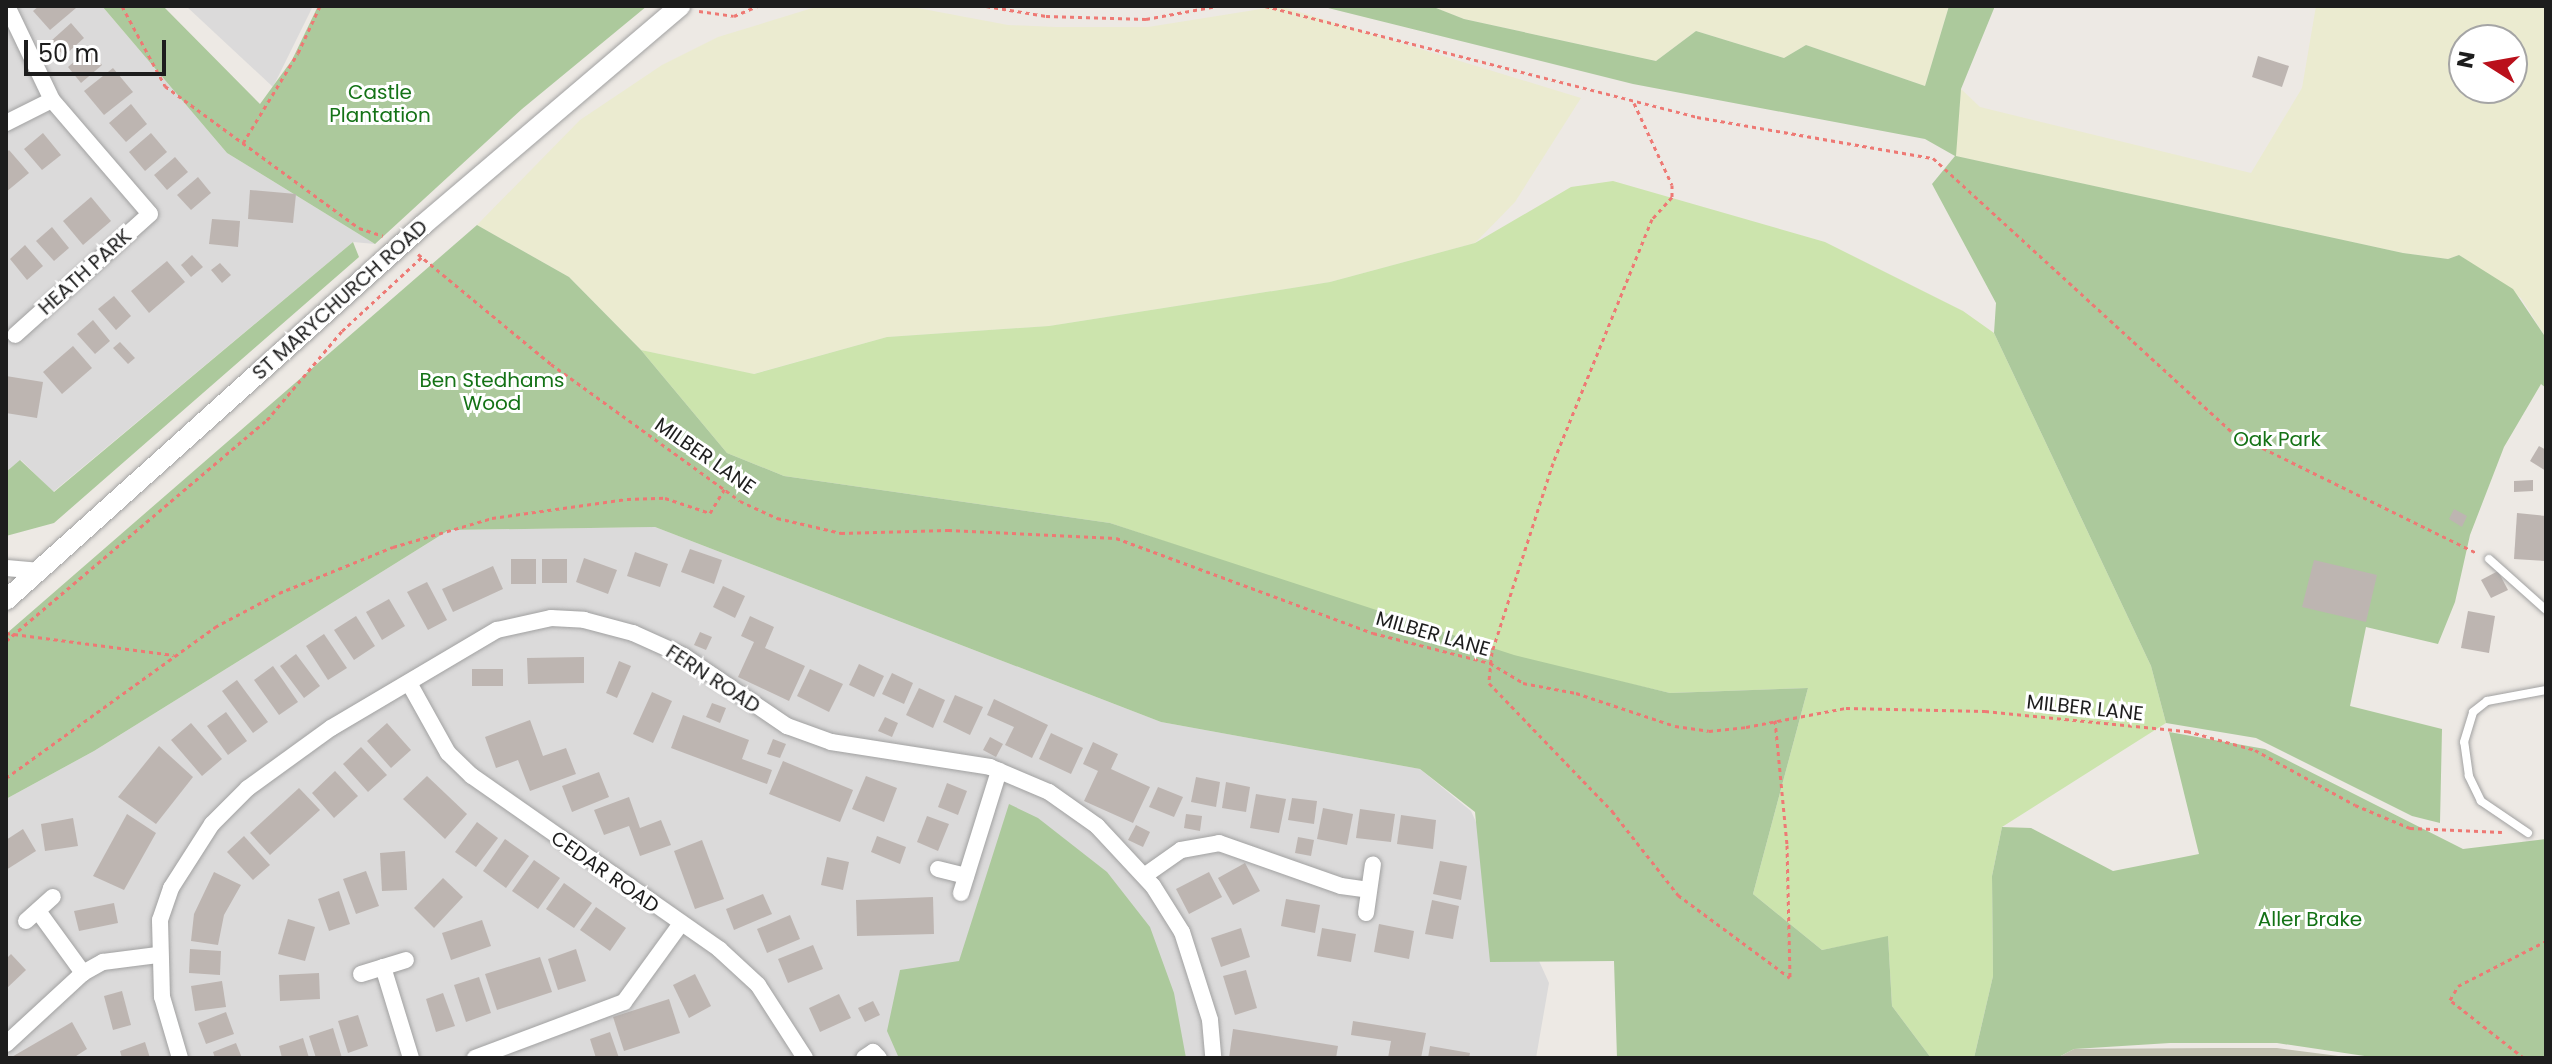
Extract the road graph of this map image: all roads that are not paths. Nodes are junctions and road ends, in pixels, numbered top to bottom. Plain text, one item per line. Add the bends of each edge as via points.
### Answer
1 (7, 6) edge
2 (680, 6) edge
3 (52, 100) junction
4 (6, 123) edge
5 (15, 335) dead end
6 (2489, 559) road end
7 (6, 568) edge
8 (38, 571) junction
9 (6, 600) edge
10 (2546, 610) edge
11 (409, 683) junction
12 (2546, 690) edge
13 (999, 771) junction
14 (2528, 833) road end
15 (1373, 864) dead end
16 (938, 869) dead end
17 (966, 876) junction
18 (1144, 876) junction
19 (1369, 890) junction
20 (961, 893) dead end
21 (53, 897) dead end
22 (1366, 913) dead end
23 (680, 925) junction
24 (158, 955) junction
25 (406, 960) dead end
26 (383, 967) junction
27 (83, 973) junction
28 (361, 974) dead end
29 (6, 1044) edge
30 (180, 1058) edge
31 (411, 1058) edge
32 (475, 1058) edge
33 (805, 1058) edge
34 (864, 1058) edge
35 (879, 1058) edge
36 (1213, 1058) edge

1 - 3 street, HEATH PARK
2 - 8 street, ST MARYCHURCH ROAD via 404,242
3 - 4 street
3 - 5 street, HEATH PARK via 150,214
6 - 10 lane
7 - 8 street
8 - 9 street, ST MARYCHURCH ROAD
11 - 13 street, FERN ROAD via 497,630 551,618 584,620 633,633 684,656 787,726 831,742
11 - 23 street, CEDAR ROAD via 448,753 472,776
11 - 24 street, FERN ROAD via 331,728 248,788 212,824 171,888 160,920
12 - 14 lane via 2487,701 2473,712 2464,742 2469,776 2481,801
13 - 17 street
13 - 18 street, FERN ROAD via 1049,792 1097,826
15 - 19 street
16 - 17 street
17 - 20 street
18 - 19 street via 1181,850 1219,843 1341,886
18 - 36 street, FERN ROAD via 1182,932 1210,1020
19 - 22 street
21 - 27 street via 32,916
23 - 32 street via 624,1002
23 - 33 street, CEDAR ROAD via 719,949 758,985
24 - 27 street via 103,962
24 - 30 street, FERN ROAD via 162,997
25 - 26 street
26 - 28 street
26 - 31 street
27 - 29 street
34 - 35 street via 873,1052

